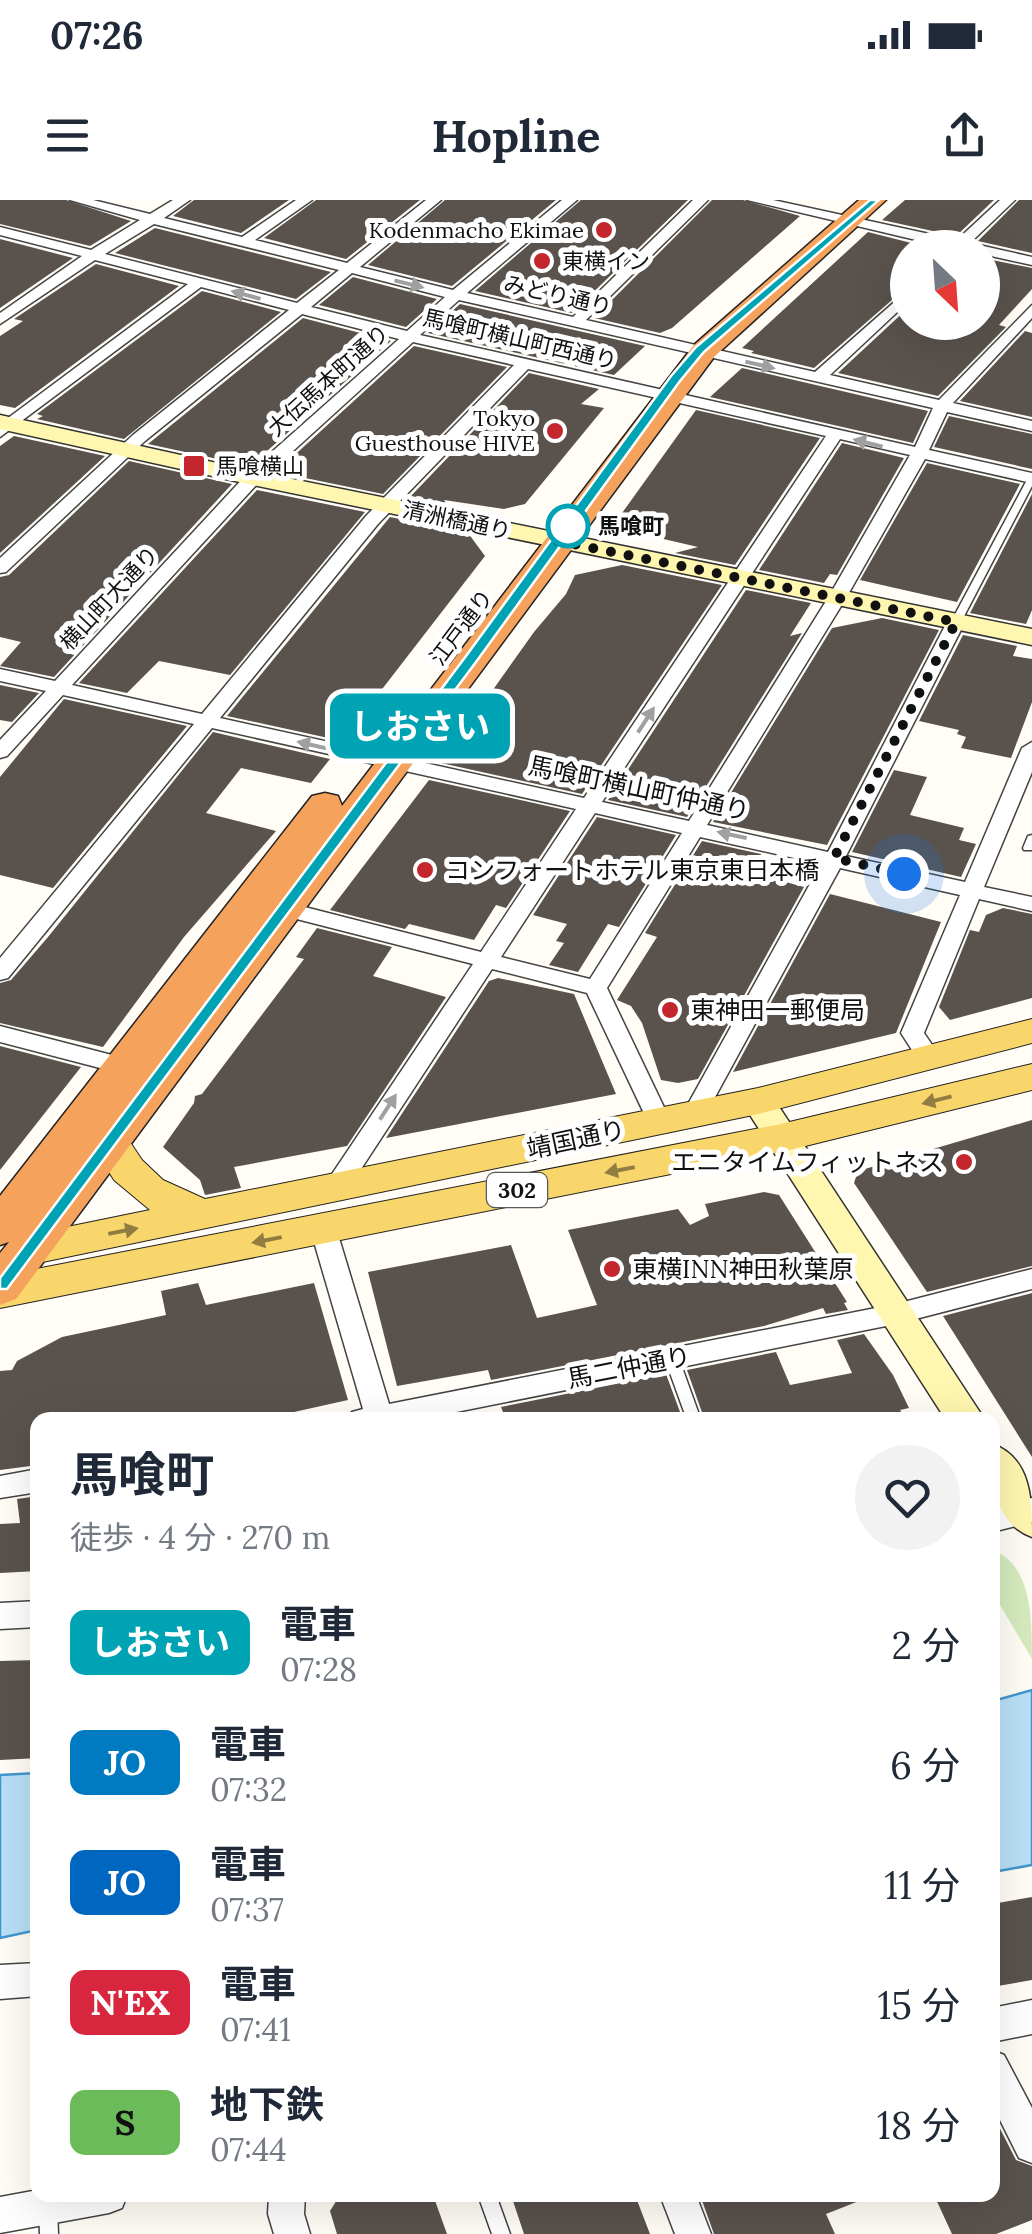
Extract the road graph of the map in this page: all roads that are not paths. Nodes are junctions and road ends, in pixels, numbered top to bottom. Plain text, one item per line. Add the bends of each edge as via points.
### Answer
1 (77, 200) edge
2 (183, 200) edge
3 (304, 200) edge
4 (434, 200) edge
5 (570, 200) edge
6 (701, 200) edge
7 (754, 200) edge
8 (874, 200) edge
9 (1008, 200) edge
10 (843, 213) edge
11 (155, 218) junction
12 (903, 230) edge
13 (979, 230) edge
14 (1, 233) edge
15 (245, 241) junction
16 (1000, 254) edge
17 (93, 255) junction
18 (1032, 261) edge
19 (347, 268) junction
20 (198, 283) junction
21 (456, 295) junction
22 (298, 308) junction
23 (1032, 309) edge
24 (890, 311) edge
25 (0, 320) edge
26 (576, 322) junction
27 (410, 336) junction
28 (692, 349) junction
29 (525, 363) junction
30 (818, 378) junction
31 (658, 393) junction
32 (941, 407) junction
33 (3, 426) edge
34 (1032, 426) edge
35 (835, 435) junction
36 (127, 450) junction
37 (918, 455) junction
38 (253, 478) junction
39 (1032, 478) edge
40 (386, 505) junction
41 (545, 538) junction
42 (0, 568) edge
43 (738, 576) junction
44 (838, 598) junction
45 (956, 622) junction
46 (1032, 637) edge
47 (0, 675) edge
48 (56, 687) junction
49 (207, 721) junction
50 (1032, 748) edge
51 (0, 752) edge
52 (378, 760) junction
53 (590, 805) junction
54 (694, 827) junction
55 (834, 858) junction
56 (973, 891) junction
57 (1032, 904) edge
58 (286, 909) junction
59 (484, 961) junction
60 (0, 973) edge
61 (596, 988) junction
62 (1032, 1031) edge
63 (0, 1034) edge
64 (929, 1058) junction
65 (123, 1066) junction
66 (1031, 1079) edge
67 (758, 1101) junction
68 (676, 1118) junction
69 (781, 1138) junction
70 (110, 1143) junction
71 (335, 1189) junction
72 (206, 1214) junction
73 (324, 1228) junction
74 (9, 1245) edge
75 (1032, 1279) edge
76 (0, 1290) edge
77 (896, 1314) junction
78 (672, 1359) junction
79 (372, 1412) edge
80 (409, 1412) edge
81 (691, 1412) edge
82 (961, 1412) edge
83 (1000, 1475) edge
84 (30, 1481) edge
85 (0, 1487) edge
86 (1021, 1515) edge
87 (30, 1614) edge
88 (0, 1616) edge
89 (30, 1980) edge
90 (0, 1982) edge
91 (1032, 2017) edge
92 (1000, 2023) edge
93 (1000, 2083) edge
94 (1032, 2146) edge
95 (92, 2202) edge
96 (287, 2202) edge
97 (490, 2202) edge
98 (681, 2202) edge
99 (0, 2216) edge
100 (48, 2220) edge
101 (292, 2234) edge
102 (501, 2234) edge
103 (694, 2234) edge

1 - 11 street, みどり通り
2 - 11 street
3 - 15 street
4 - 19 street
5 - 21 street, 大伝馬本町通り
6 - 26 street
7 - 10 street
8 - 10 highway, 江戸通り
9 - 13 street
10 - 12 street
10 - 28 highway, 江戸通り
11 - 15 street, みどり通り
11 - 17 street
14 - 17 street, 馬喰町横山町西通り
15 - 19 street, みどり通り
16 - 18 street
17 - 20 street, 馬喰町横山町西通り
17 - 25 street
19 -> 21 street, みどり通り
19 - 22 street
22 -> 20 street, 馬喰町横山町西通り
20 - 33 street
21 - 26 street, みどり通り
21 - 27 street, 大伝馬本町通り
22 - 27 street, 馬喰町横山町西通り
22 - 36 street
23 - 32 street
24 - 30 street
26 - 28 street, みどり通り
27 - 29 street, 馬喰町横山町西通り
27 - 38 street, 大伝馬本町通り
28 -> 30 street, みどり通り
28 - 31 highway, 江戸通り
29 - 31 street, 馬喰町横山町西通り
29 - 40 street
30 - 32 street, みどり通り
31 - 35 street, 馬喰町横山町西通り
31 - 41 highway, 江戸通り
32 - 34 street, みどり通り
32 - 37 street
33 - 36 street, 清洲橋通り
37 -> 35 street, 馬喰町横山町西通り
35 - 43 street
36 - 38 street, 清洲橋通り
36 - 42 street
37 - 39 street, 馬喰町横山町西通り
37 - 44 street
38 - 40 street, 清洲橋通り
38 - 48 street, 横山町大通り
39 - 45 lane
40 - 41 street, 清洲橋通り
40 - 49 street
41 - 43 street, 清洲橋通り
41 - 52 highway, 江戸通り
43 - 44 street, 清洲橋通り
53 -> 43 street
44 - 45 street, 清洲橋通り
44 - 54 street
45 - 46 street, 清洲橋通り
45 - 55 street
47 - 48 street, 馬喰町横山町仲通り
48 - 49 street, 馬喰町横山町仲通り
48 - 51 street, 横山町大通り
52 -> 49 street, 馬喰町横山町仲通り
49 - 60 street
50 - 56 street
52 - 53 street, 馬喰町横山町仲通り
52 - 58 highway, 江戸通り
52 - 65 highway, 江戸通り
53 - 54 street, 馬喰町横山町仲通り
53 - 59 street
55 -> 54 street, 馬喰町横山町仲通り
54 - 61 street
55 - 56 street, 馬喰町横山町仲通り
55 - 68 street
56 - 57 street, 馬喰町横山町仲通り
56 - 64 street via 912,1034
58 - 59 street
58 - 70 highway, 江戸通り
59 - 61 street
71 -> 59 street
61 - 68 street
62 - 64 main road, 靖国通り / 302
63 - 65 street
64 - 67 main road, 靖国通り / 302
65 - 74 highway, 江戸通り
66 -> 69 main road, 靖国通り / 302
67 - 68 main road, 靖国通り / 302
67 - 69 street
68 - 71 main road, 靖国通り / 302
69 -> 73 main road, 靖国通り / 302
69 - 77 street
70 - 72 main road via 122,1165 159,1201
70 - 74 highway, 江戸通り
71 - 72 main road, 靖国通り / 302
74 -> 72 main road, 靖国通り / 302
73 -> 76 main road, 靖国通り / 302
73 - 79 street
74 - 76 highway, 江戸通り
75 - 77 street, 馬二仲通り
77 - 78 street, 馬二仲通り
77 - 82 street
78 - 80 street, 馬二仲通り
78 - 81 lane
83 - 86 street
84 - 85 street
87 - 88 street
89 - 90 street
91 - 92 street
93 - 94 street
95 - 100 street
96 - 101 street
97 - 102 lane
98 - 103 street
99 - 100 street

